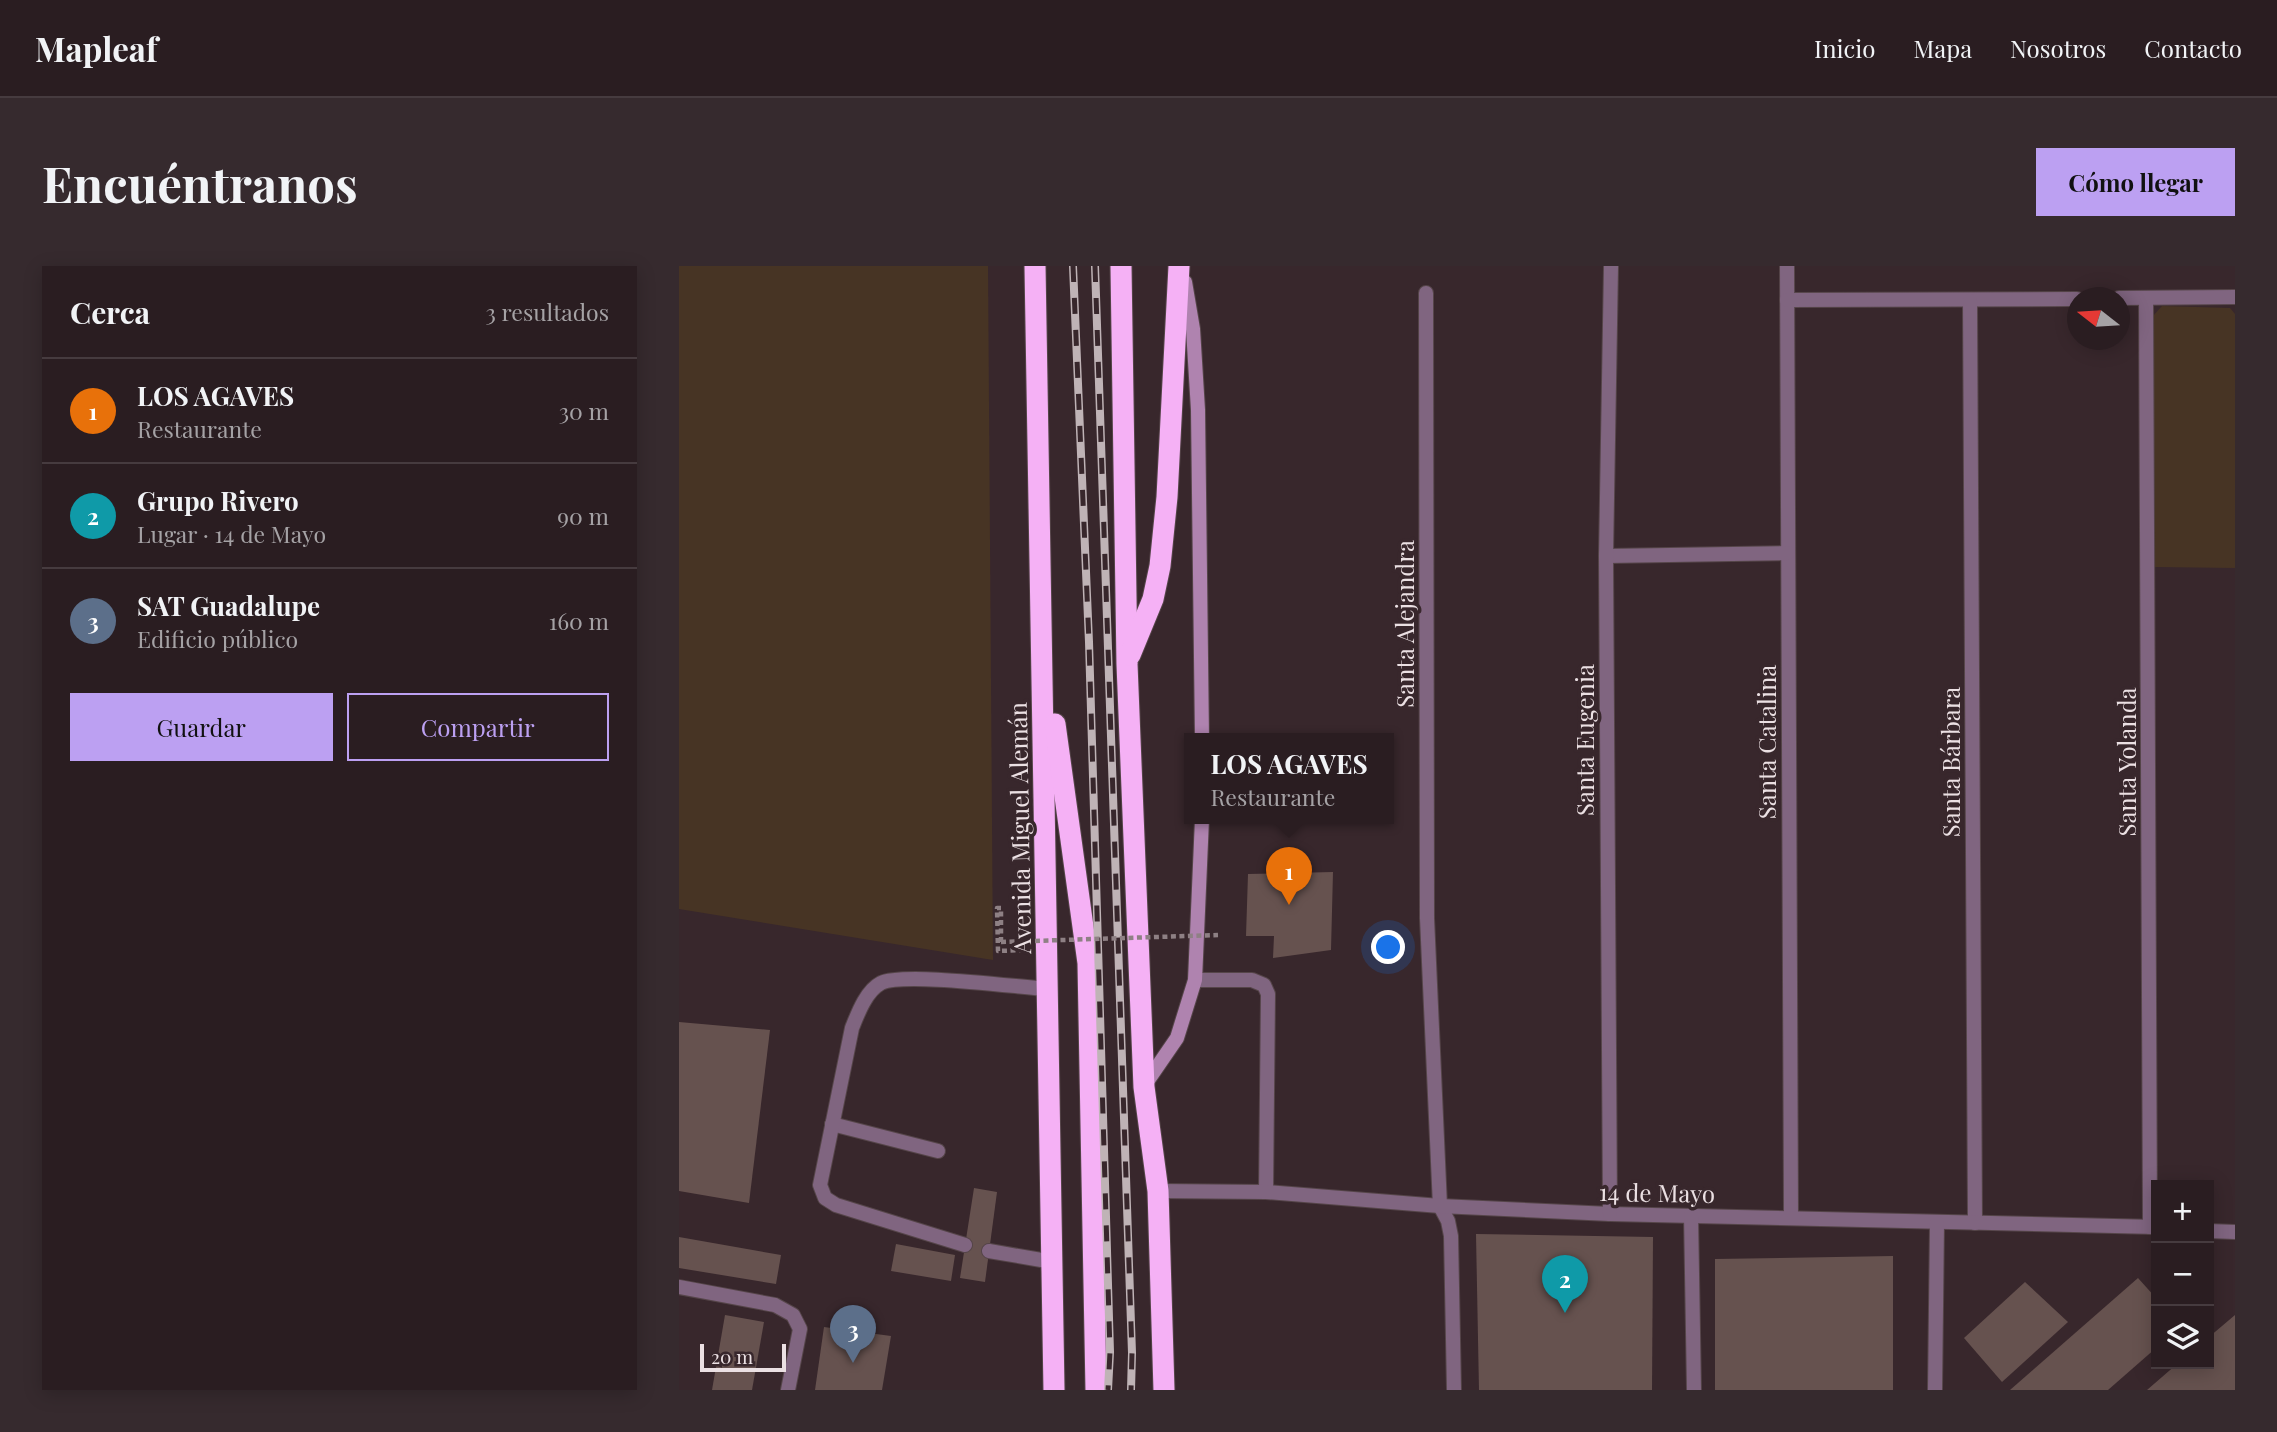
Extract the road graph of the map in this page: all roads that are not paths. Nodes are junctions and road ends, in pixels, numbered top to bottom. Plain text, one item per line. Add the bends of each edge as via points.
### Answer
1 (1035, 266) edge
2 (1181, 266) edge
3 (1611, 266) edge
4 (1787, 266) edge
5 (1121, 272) edge
6 (1426, 293) dead end
7 (2235, 297) edge
8 (2130, 298) edge
9 (2147, 298) junction
10 (2067, 299) edge
11 (1787, 300) junction
12 (1970, 301) junction
13 (1788, 554) junction
14 (1606, 556) junction
15 (1043, 631) junction
16 (1127, 664) junction
17 (1202, 733) edge
18 (1202, 824) edge
19 (1195, 980) junction
20 (1048, 989) junction
21 (1144, 1087) junction
22 (832, 1124) junction
23 (937, 1150) dead end
24 (2153, 1180) edge
25 (1158, 1191) junction
26 (1266, 1192) junction
27 (1440, 1206) junction
28 (1610, 1214) junction
29 (1691, 1215) junction
30 (1791, 1217) junction
31 (1937, 1223) junction
32 (1975, 1223) junction
33 (2151, 1227) edge
34 (2214, 1231) edge
35 (2235, 1232) edge
36 (965, 1245) dead end
37 (989, 1251) dead end
38 (1052, 1262) junction
39 (679, 1287) edge
40 (788, 1390) edge
41 (1055, 1390) edge
42 (1096, 1390) edge
43 (1164, 1390) edge
44 (1454, 1390) edge
45 (1693, 1390) edge
46 (1935, 1390) edge

1 - 15 highway, Avenida Miguel Alemán
2 - 16 highway via 1160,566 1153,599
2 - 17 street via 1196,371
3 - 14 street, Santa Eugenia
4 - 11 street, Santa Catalina
5 - 16 highway
6 - 27 street, Santa Alejandra via 1427,918
7 - 9 street
8 - 9 street
9 - 24 street, Santa Yolanda
10 - 12 street
11 - 12 street
11 - 13 street, Santa Catalina
12 - 32 street, Santa Bárbara
13 - 14 street
13 - 30 street, Santa Catalina
14 - 28 street, Santa Eugenia
15 - 20 highway, Avenida Miguel Alemán
15 - 42 highway via 1088,963
16 - 21 highway
18 - 19 street
19 - 21 street via 1177,1038
19 - 26 street via 1252,980 1264,985 1268,994
20 - 22 street via 905,978 880,984 861,1006 852,1028
20 - 38 highway, Avenida Miguel Alemán
21 - 25 highway
22 - 23 street
22 - 36 street via 820,1185 825,1198
25 - 26 street, 14 de Mayo
25 - 43 highway
26 - 27 street, 14 de Mayo
27 - 28 street, 14 de Mayo
27 - 44 street, Santa Alejandra via 1451,1236
28 - 29 street, 14 de Mayo
29 - 30 street, 14 de Mayo
29 - 45 street
30 - 31 street, 14 de Mayo
31 - 32 street, 14 de Mayo
31 - 46 street
32 - 33 street, 14 de Mayo
34 - 35 street
37 - 38 street
38 - 41 highway, Avenida Miguel Alemán
39 - 40 street via 775,1305 793,1315 800,1329

